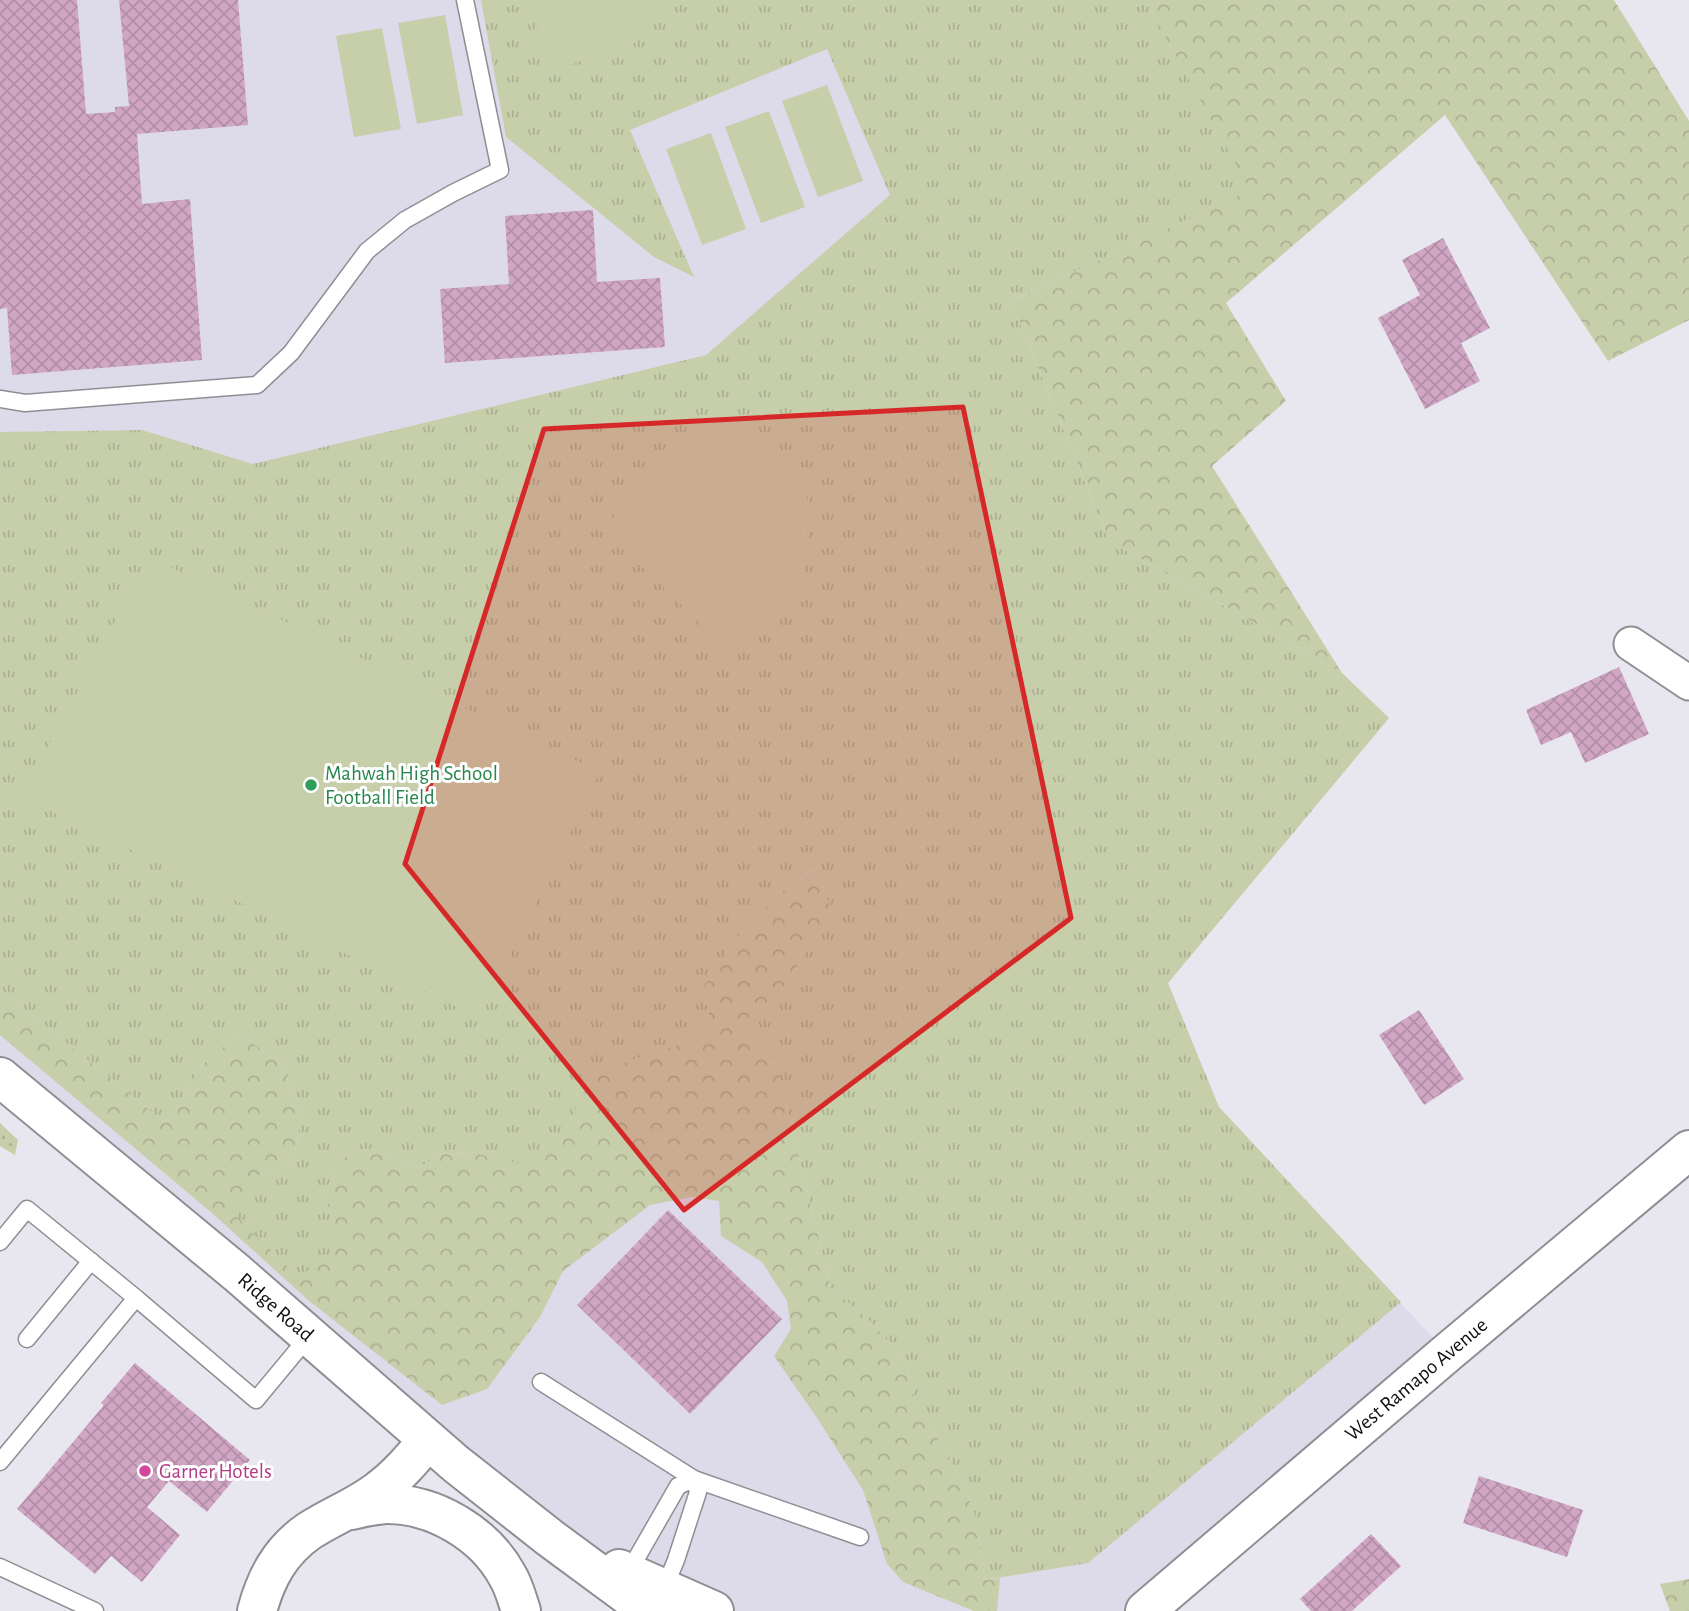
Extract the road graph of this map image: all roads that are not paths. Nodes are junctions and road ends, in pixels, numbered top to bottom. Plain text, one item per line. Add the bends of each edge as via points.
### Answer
1 (465, 0) edge
2 (0, 399) edge
3 (1631, 644) dead end
4 (1689, 683) edge
5 (0, 1077) edge
6 (1689, 1150) edge
7 (0, 1242) edge
8 (91, 1261) junction
9 (136, 1298) junction
10 (309, 1336) junction
11 (27, 1339) dead end
12 (541, 1382) dead end
13 (428, 1440) junction
14 (0, 1462) edge
15 (694, 1479) junction
16 (347, 1511) junction
17 (860, 1537) dead end
18 (0, 1567) edge
19 (615, 1591) edge
20 (656, 1604) edge
21 (95, 1611) edge
22 (257, 1611) edge
23 (521, 1611) edge
24 (714, 1611) edge
25 (1145, 1611) edge

1 - 2 lane via 500,170 405,220 367,251 291,353 257,385 25,403
3 - 4 street
5 - 10 main road, Ridge Road
6 - 25 main road, West Ramapo Avenue
7 - 8 lane via 27,1209
8 - 9 lane
8 - 11 lane
9 - 10 lane via 256,1400
9 - 14 lane
10 - 13 main road, Ridge Road
12 - 15 lane
13 - 16 main road via 394,1478
13 - 19 main road, Ridge Road
15 - 17 lane
15 - 19 lane via 678,1486
15 - 20 lane via 698,1492
16 - 22 main road via 309,1532 281,1557 270,1573
16 - 23 main road via 402,1505 457,1524 498,1560
18 - 21 lane
19 - 20 main road
20 - 24 main road

